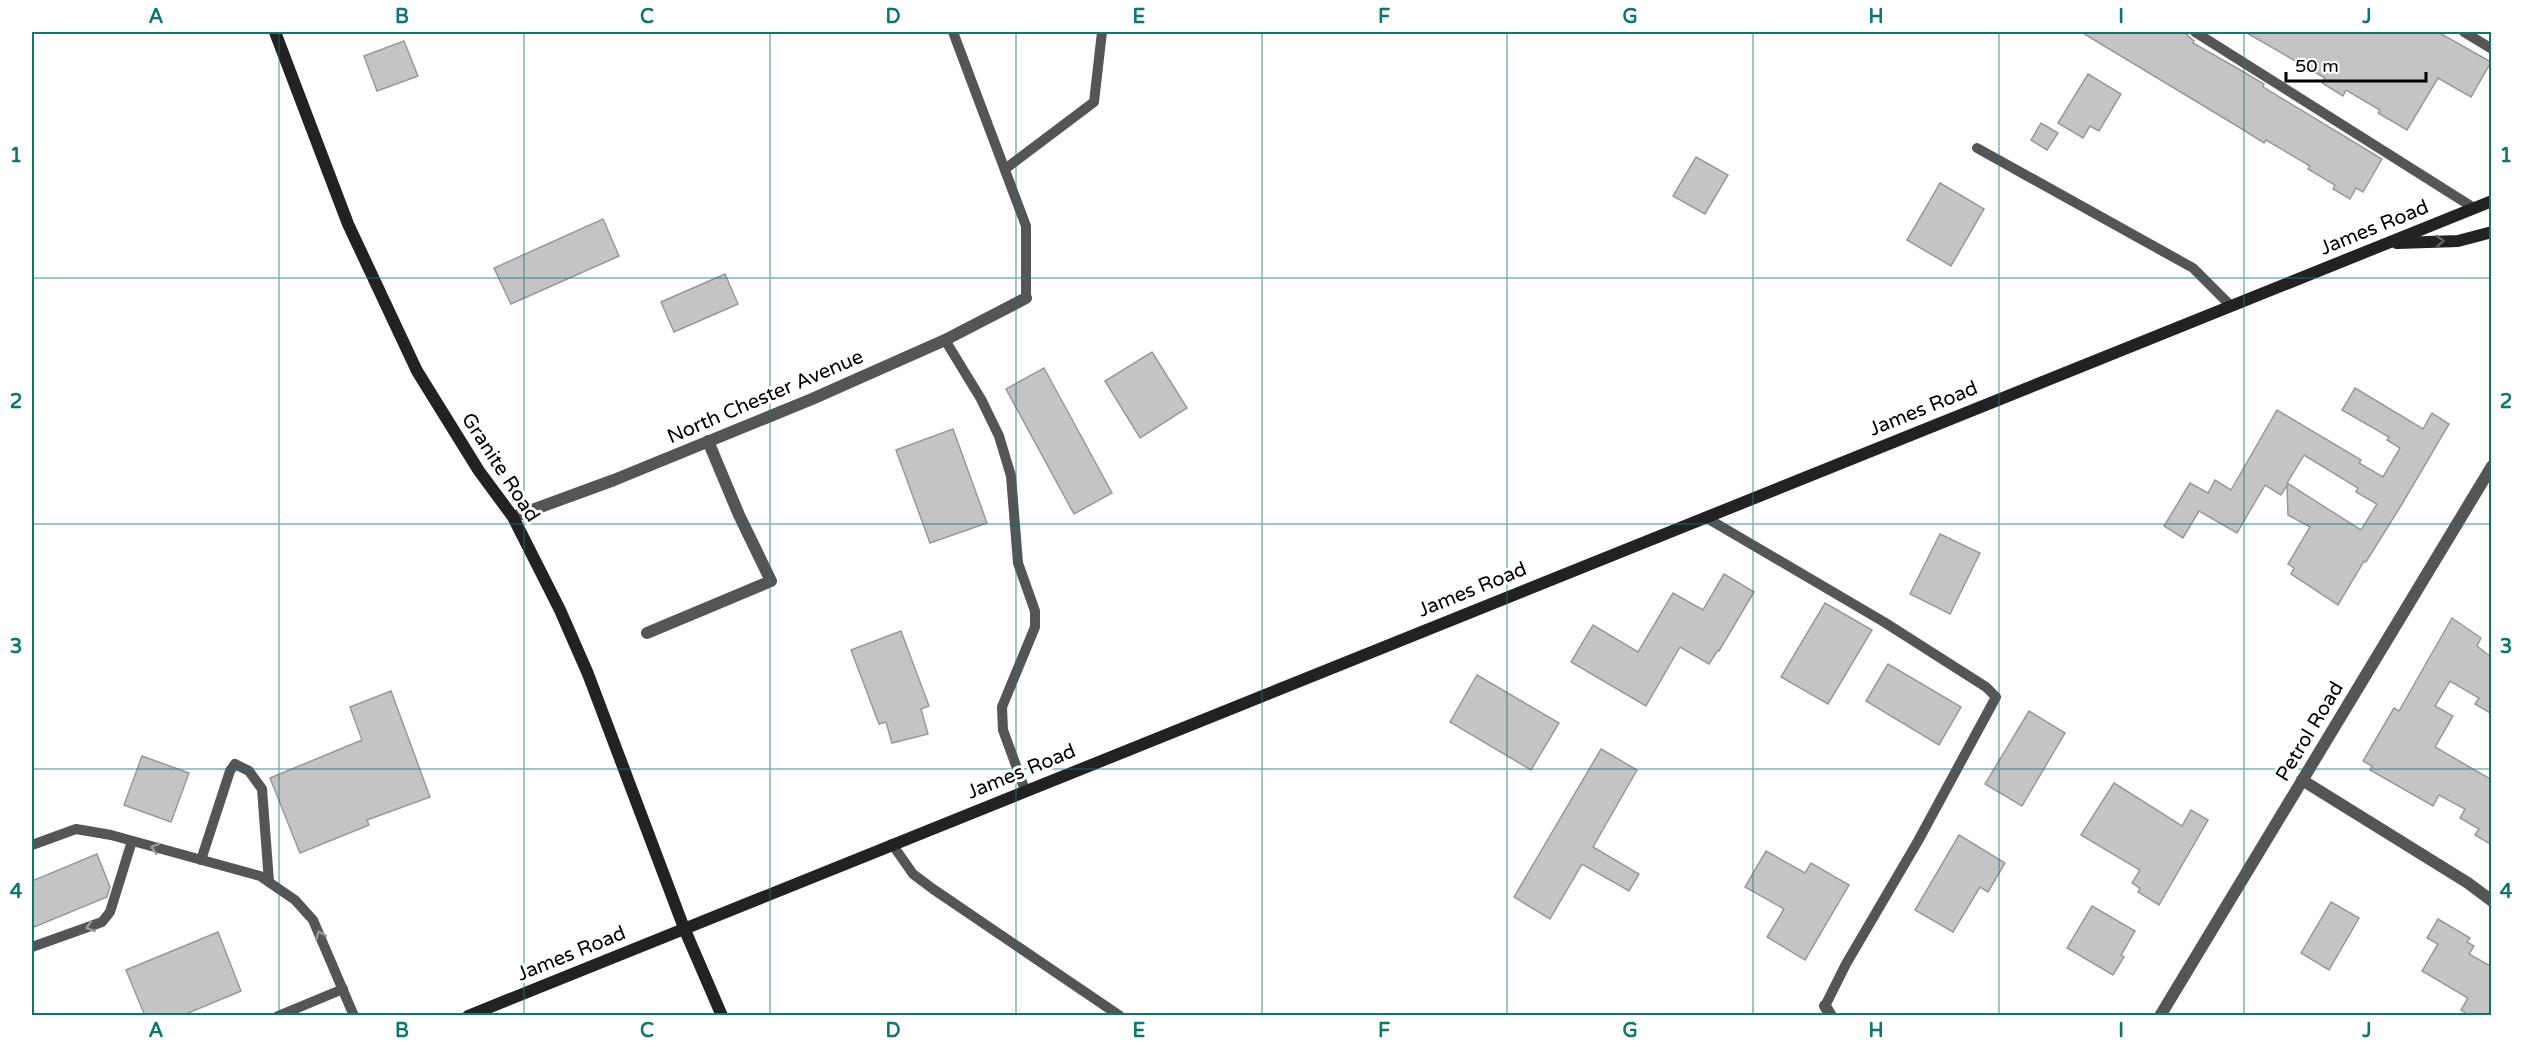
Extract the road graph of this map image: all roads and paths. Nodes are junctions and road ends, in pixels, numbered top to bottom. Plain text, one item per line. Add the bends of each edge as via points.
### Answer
1 (275, 32) edge
2 (953, 32) edge
3 (1102, 32) edge
4 (2196, 32) edge
5 (2464, 32) edge
6 (2492, 49) edge
7 (1977, 148) dead end
8 (1005, 168) junction
9 (2492, 201) edge
10 (2474, 208) junction
11 (2492, 232) edge
12 (2387, 243) junction
13 (1026, 298) joint
14 (2231, 306) junction
15 (945, 340) junction
16 (708, 441) junction
17 (2492, 466) edge
18 (513, 517) junction
19 (1705, 517) junction
20 (647, 633) dead end
21 (2302, 780) junction
22 (1025, 790) junction
23 (132, 841) junction
24 (892, 844) junction
25 (32, 845) edge
26 (201, 860) junction
27 (269, 882) junction
28 (2492, 901) edge
29 (684, 928) junction
30 (32, 947) edge
31 (343, 989) junction
32 (1828, 1011) edge
33 (278, 1016) edge
34 (354, 1016) edge
35 (468, 1016) edge
36 (722, 1016) edge
37 (1120, 1016) edge
38 (2160, 1016) edge

1 - 18 main road, Granite Road via 348,224 417,371 479,471
2 - 8 lane
3 - 8 lane via 1094,102
4 - 10 lane
5 - 6 lane
7 - 14 lane via 2193,268
8 - 13 lane via 1026,226
9 - 10 main road, James Road
10 - 12 main road, James Road
12 -> 11 main road via 2458,241
12 - 14 main road, James Road
13 - 15 street, North Chester Avenue
14 - 19 main road, James Road
15 - 16 street, North Chester Avenue
15 - 22 lane via 999,436 1011,476 1018,563 1035,611 1035,627 1002,707 1003,730
16 - 18 street, North Chester Avenue
16 - 20 street via 771,581
17 - 21 street, Petrol Road
18 - 29 main road, Granite Road via 588,674
19 - 22 main road, James Road
19 - 32 lane via 1884,622 1986,687 1996,698 1846,964
21 - 28 street
21 - 38 street, Petrol Road
22 - 24 main road, James Road
23 - 25 lane via 76,830
26 -> 23 lane
23 -> 30 lane via 110,912 102,922
24 - 29 main road, James Road
24 - 37 lane via 913,874
26 - 27 lane
26 - 27 lane via 235,764 249,771 262,789
31 -> 27 lane via 313,920 295,900
29 - 35 main road, James Road
29 - 36 main road, Granite Road
31 - 33 lane
31 - 34 lane

